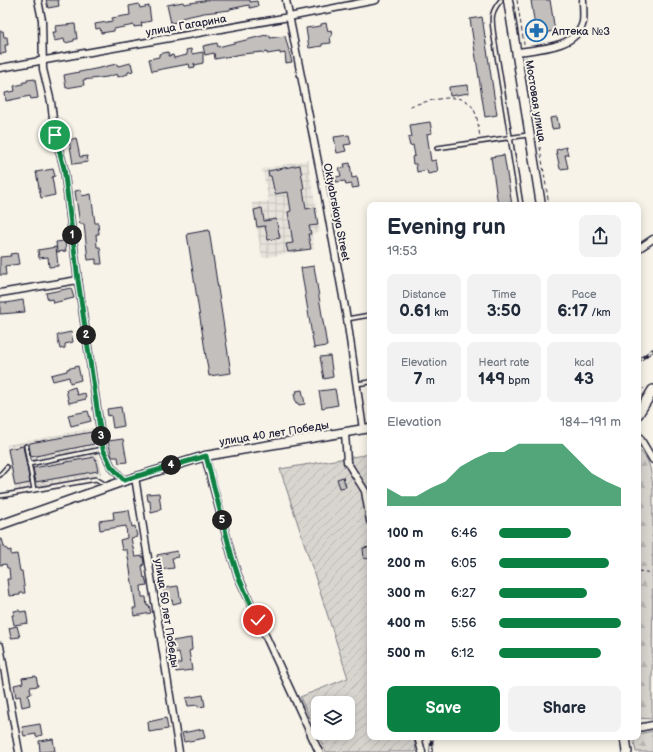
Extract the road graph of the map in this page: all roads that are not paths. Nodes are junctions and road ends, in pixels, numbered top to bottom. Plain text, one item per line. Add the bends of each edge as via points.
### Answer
1 (38, 0) edge
2 (286, 0) edge
3 (376, 0) edge
4 (501, 0) edge
5 (508, 0) edge
6 (583, 0) edge
7 (289, 17) junction
8 (517, 52) junction
9 (43, 60) junction
10 (0, 68) edge
11 (530, 135) junction
12 (510, 138) junction
13 (437, 148) dead end
14 (521, 202) edge
15 (541, 202) edge
16 (653, 239) edge
17 (641, 247) edge
18 (78, 280) junction
19 (0, 293) edge
20 (367, 316) edge
21 (347, 319) junction
22 (367, 382) edge
23 (356, 384) junction
24 (653, 390) edge
25 (641, 409) edge
26 (366, 428) edge
27 (345, 433) junction
28 (641, 440) edge
29 (26, 446) dead end
30 (103, 449) junction
31 (206, 456) junction
32 (653, 460) edge
33 (29, 464) junction
34 (7, 467) dead end
35 (0, 475) edge
36 (135, 477) junction
37 (124, 480) junction
38 (108, 486) junction
39 (34, 490) junction
40 (0, 496) edge
41 (367, 503) edge
42 (0, 525) edge
43 (0, 646) edge
44 (653, 725) edge
45 (641, 727) edge
46 (419, 740) edge
47 (625, 740) edge
48 (19, 752) edge
49 (179, 752) edge
50 (319, 752) edge
51 (422, 752) edge
52 (627, 752) edge

1 - 9 street via 42,20
2 - 7 street, Oktyabrskaya Street
3 - 7 street, улица Гагарина
4 - 12 lane via 492,16
5 - 8 street, Мостовая улица
6 - 8 street via 582,23 577,34 570,40 560,45
7 - 9 street, улица Гагарина
7 - 21 street, Oktyabrskaya Street
8 - 11 street, Мостовая улица
9 - 10 street, улица Гагарина
9 - 18 street via 55,135 64,168
11 - 12 lane
11 - 15 street, Мостовая улица
12 - 13 lane
12 - 14 lane
16 - 17 street
18 - 19 street
18 - 30 street
20 - 21 lane
21 - 23 street, Oktyabrskaya Street
22 - 23 lane
23 - 26 street, Oktyabrskaya Street
24 - 25 main road
26 - 27 street, улица 40 лет Победы
27 - 31 street, улица 40 лет Победы
27 - 41 street via 347,462 365,491
28 - 32 street
29 - 33 lane
30 - 33 lane
30 - 37 street via 111,466
31 - 36 street, улица 40 лет Победы
31 - 50 street via 238,576
33 - 39 lane
34 - 35 lane
36 - 37 street, улица 40 лет Победы
36 - 49 street, улица 50 лет Победы
37 - 38 street, улица 40 лет Победы
38 - 39 lane via 96,479
38 - 42 street, улица 40 лет Победы
39 - 40 lane
43 - 48 street
44 - 45 street
46 - 51 street
47 - 52 main road

